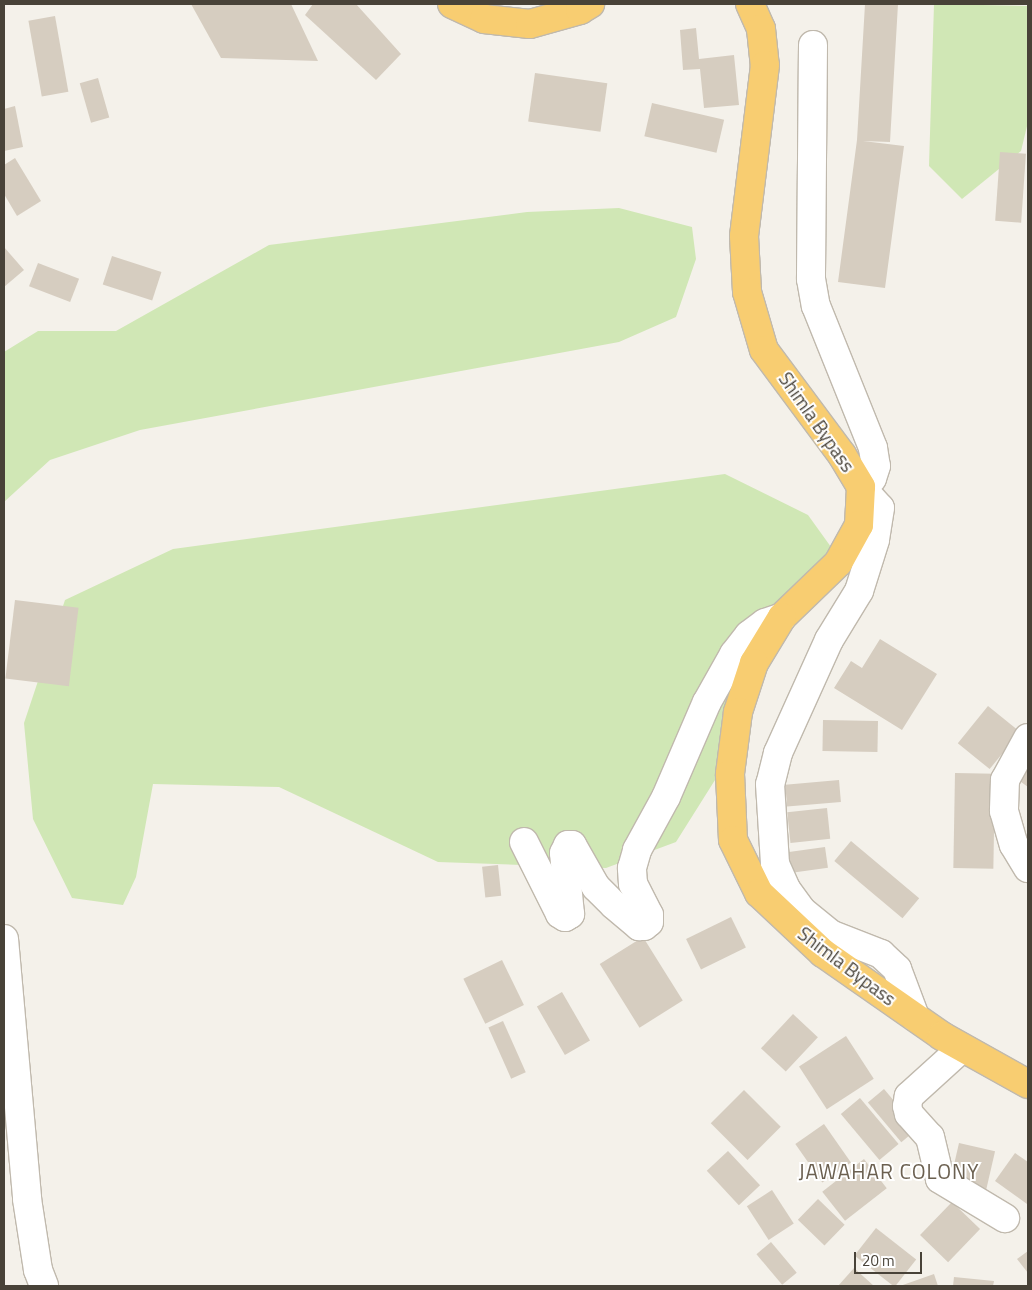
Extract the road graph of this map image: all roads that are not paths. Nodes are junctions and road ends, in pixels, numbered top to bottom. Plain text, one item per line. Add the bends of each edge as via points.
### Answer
1 (452, 4) edge
2 (590, 4) edge
3 (750, 4) edge
4 (813, 45) dead end
5 (861, 487) junction
6 (782, 617) junction
7 (1028, 738) edge
8 (524, 842) dead end
9 (1028, 868) edge
10 (4, 940) edge
11 (916, 1017) junction
12 (962, 1048) junction
13 (1028, 1084) edge
14 (1005, 1218) dead end
15 (44, 1286) edge

1 - 2 highway via 484,19 530,24 580,10
3 - 5 highway, Shimla Bypass via 761,29 766,65 744,236 747,292 764,350 842,455
4 - 5 street via 811,279 816,306 873,448 876,466 872,478
5 - 6 highway, Shimla Bypass via 859,525 838,563
5 - 11 street via 880,508 875,540 859,591 828,640 778,753 770,784 775,864 786,890 802,911 830,934 881,954 897,969
6 - 8 street via 765,623 749,635 734,654 707,702 666,797 637,850 632,868 633,884 649,915 649,922 644,926 620,910 596,887 572,845 568,845 564,853 570,914 565,917 560,914
6 - 11 highway, Shimla Bypass via 754,663 738,712 730,774 733,840 759,894 823,953
7 - 9 street via 1005,780 1004,810 1014,845
10 - 15 street via 27,1199 38,1270
11 - 12 highway, Shimla Bypass
12 - 13 highway, Shimla Bypass
12 - 14 street via 909,1096 909,1114 930,1137 940,1179

